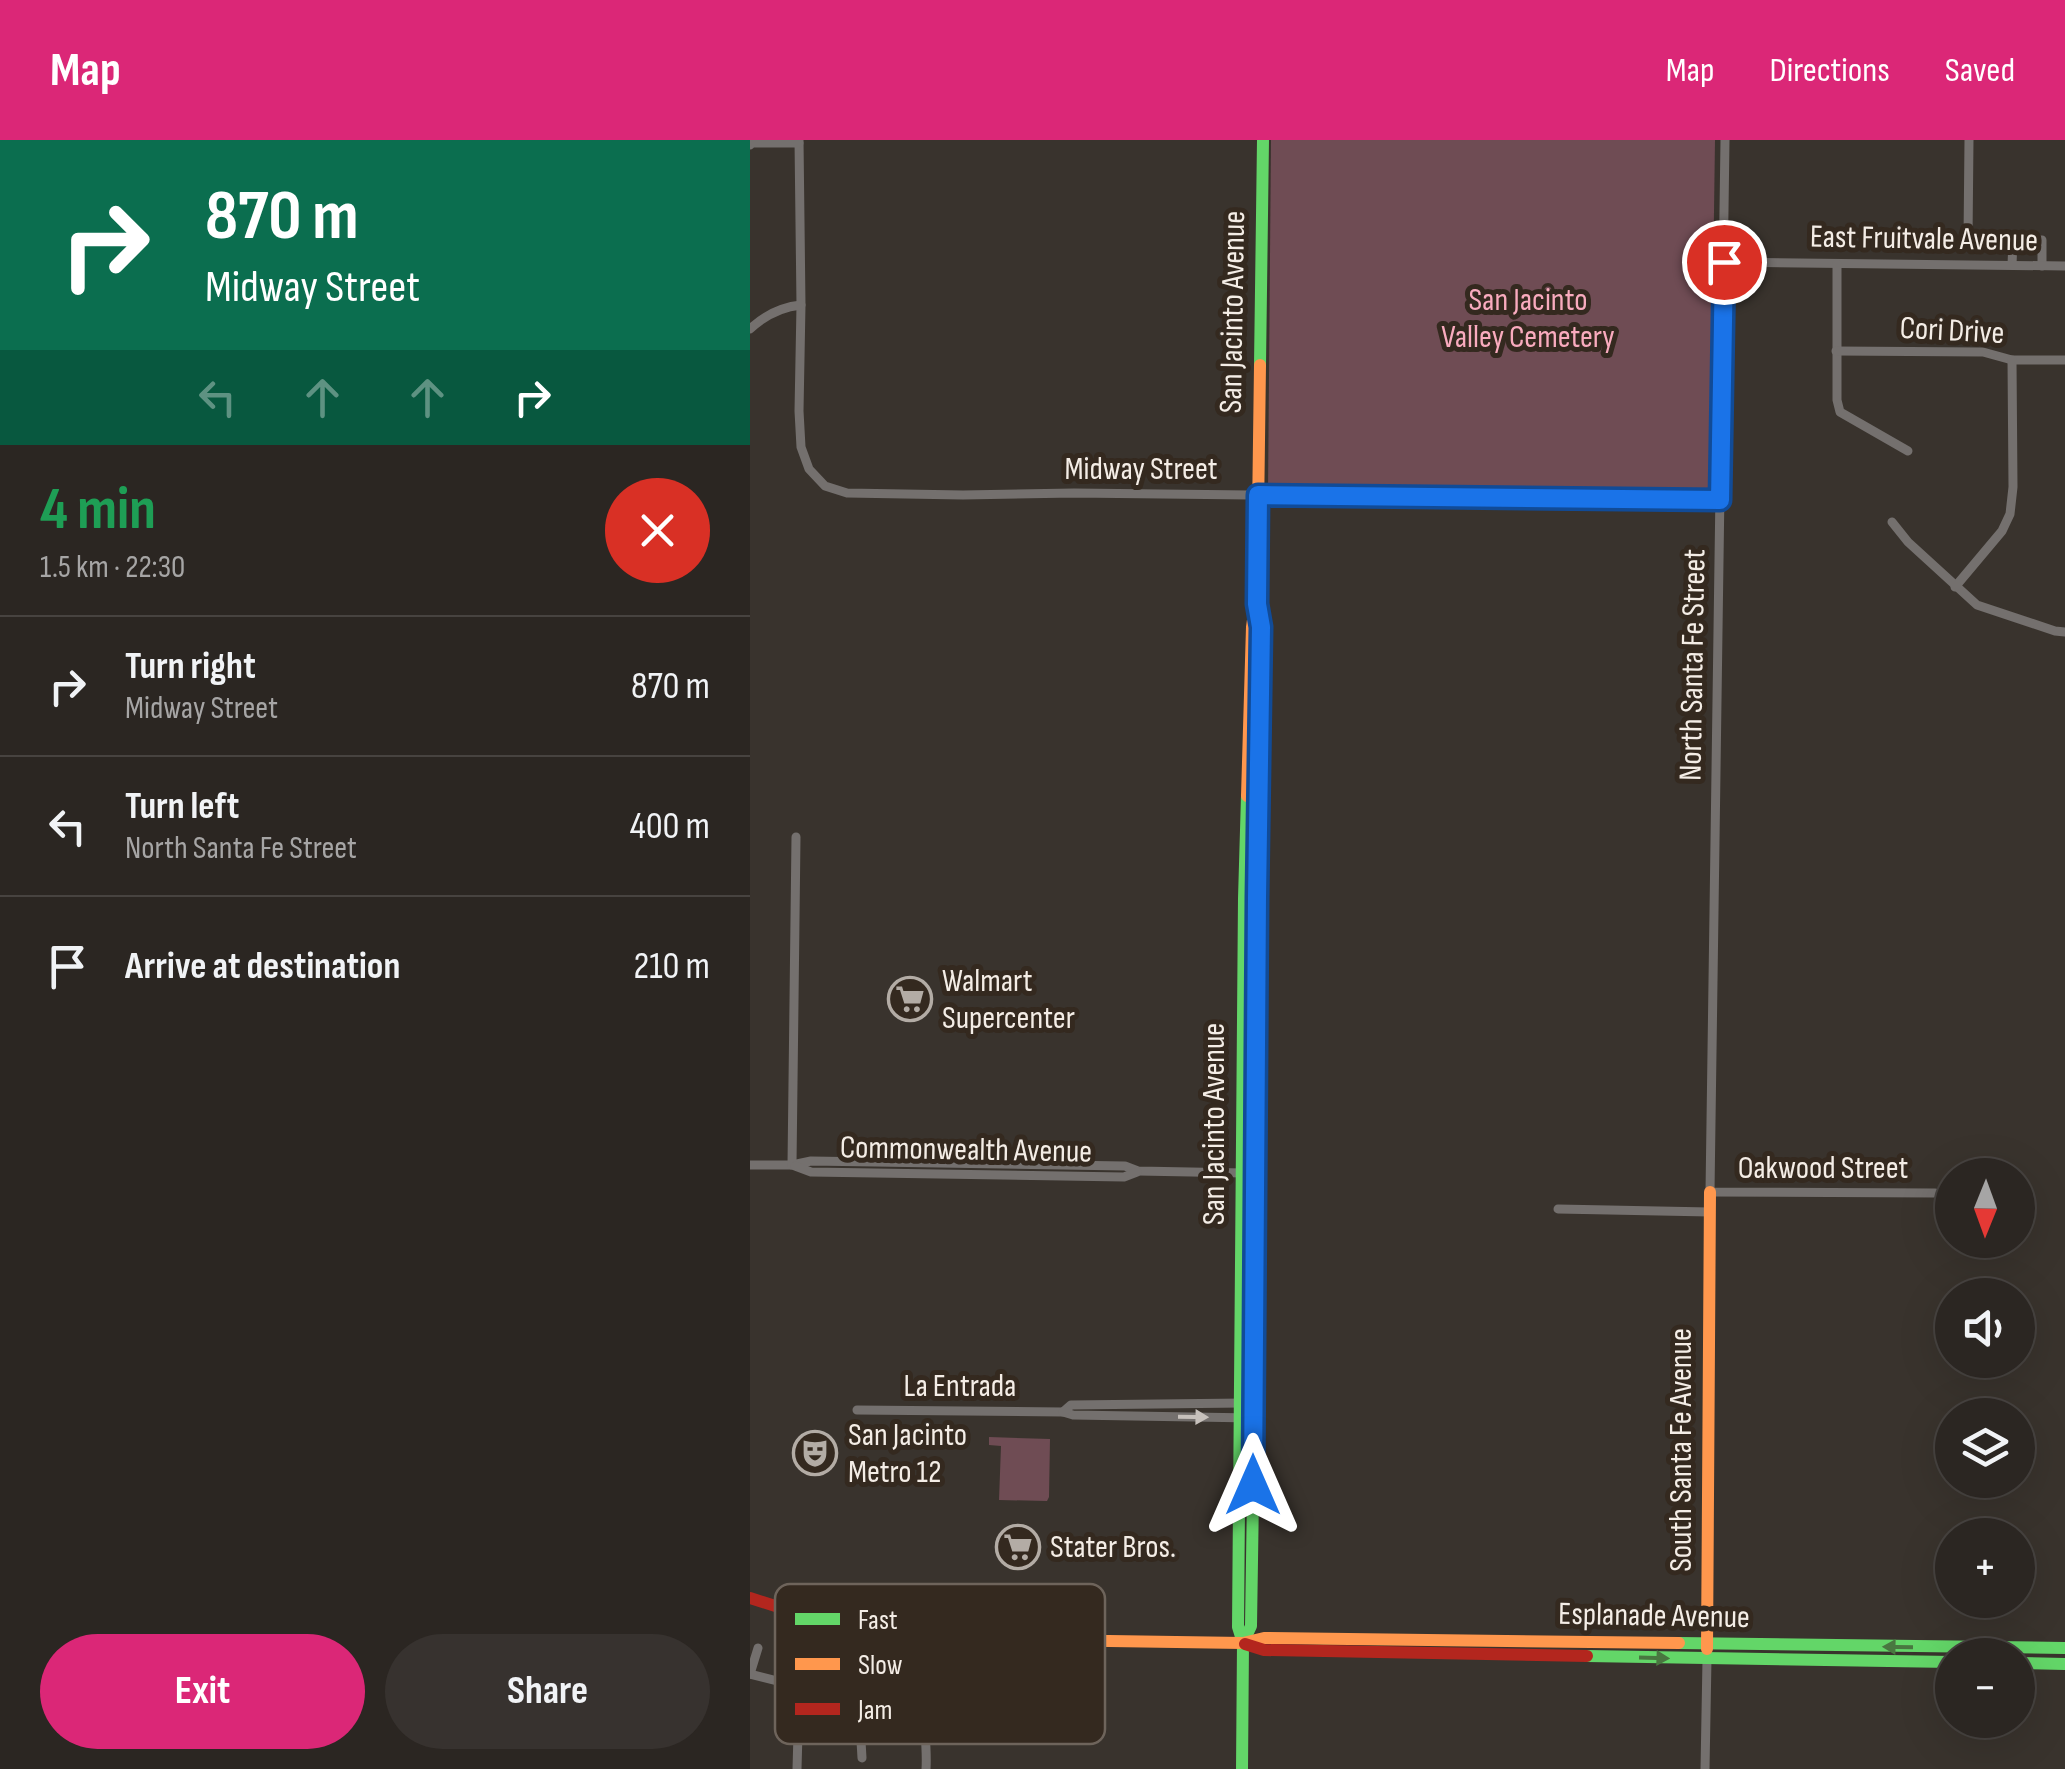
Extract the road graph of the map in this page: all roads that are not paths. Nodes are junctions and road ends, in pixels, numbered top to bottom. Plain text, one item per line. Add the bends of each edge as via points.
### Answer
1 (1263, 140) edge
2 (1725, 140) edge
3 (1969, 140) edge
4 (799, 142) edge
5 (750, 145) edge
6 (2013, 240) junction
7 (1724, 262) junction
8 (1838, 264) junction
9 (2012, 266) junction
10 (2042, 266) junction
11 (2065, 266) edge
12 (801, 305) junction
13 (750, 328) edge
14 (1836, 351) junction
15 (2012, 360) junction
16 (2065, 360) edge
17 (1908, 451) dead end
18 (1258, 495) junction
19 (1720, 500) junction
20 (1892, 522) dead end
21 (1955, 587) junction
22 (1257, 604) junction
23 (2065, 632) edge
24 (796, 837) dead end
25 (1243, 992) junction
26 (1256, 1062) junction
27 (750, 1165) edge
28 (792, 1166) junction
29 (1241, 1173) junction
30 (1256, 1173) junction
31 (1710, 1192) junction
32 (1935, 1194) dead end
33 (1558, 1208) dead end
34 (1710, 1212) junction
35 (857, 1410) dead end
36 (1247, 1410) junction
37 (750, 1598) edge
38 (775, 1606) edge
39 (1105, 1641) edge
40 (1243, 1643) junction
41 (1707, 1644) junction
42 (1864, 1646) junction
43 (1935, 1647) edge
44 (758, 1648) dead end
45 (2035, 1648) edge
46 (2065, 1648) edge
47 (1707, 1659) junction
48 (1864, 1662) junction
49 (1935, 1662) edge
50 (2035, 1663) edge
51 (2065, 1664) edge
52 (750, 1674) edge
53 (775, 1681) edge
54 (861, 1744) edge
55 (927, 1744) edge
56 (862, 1758) dead end
57 (926, 1769) edge
58 (1242, 1769) edge
59 (1705, 1769) edge

1 - 18 main road, San Jacinto Avenue
2 - 7 street, North Santa Fe Street
3 - 6 street via 1968,239
4 - 5 street
4 - 12 street
6 - 9 street
6 - 10 street via 2042,240
7 - 8 street, East Fruitvale Avenue
7 - 19 street, North Santa Fe Street
8 - 9 street, East Fruitvale Avenue
8 - 14 street
9 - 10 street, East Fruitvale Avenue
10 - 11 street, East Fruitvale Avenue
12 - 13 street via 772,312
12 - 18 street, Midway Street via 802,447 809,470 825,486 848,493
14 - 15 street, Cori Drive via 1984,352
14 - 17 street via 1840,412
15 - 16 street, Cori Drive
15 - 21 street via 2010,514
18 - 19 street, Midway Street
18 - 22 main road, San Jacinto Avenue
19 - 31 street, North Santa Fe Street
20 - 21 street
21 - 23 street via 1977,605
22 - 25 main road, San Jacinto Avenue
22 - 26 main road, San Jacinto Avenue
24 - 28 street
25 - 26 main road via 1251,998
25 - 29 main road, San Jacinto Avenue
26 - 30 main road, San Jacinto Avenue
27 - 28 street, Commonwealth Avenue
28 - 29 street, Commonwealth Avenue via 1125,1166 1138,1172
29 - 30 street, Commonwealth Avenue
29 - 36 main road, San Jacinto Avenue
30 - 36 main road, San Jacinto Avenue via 1263,1301
31 - 32 street, Oakwood Street
31 - 34 main road, South Santa Fe Avenue
33 - 34 street
34 - 41 main road, South Santa Fe Avenue
35 - 36 street, La Entrada
36 - 40 main road, San Jacinto Avenue via 1251,1626
37 - 38 main road, Esplanade Avenue
39 - 40 main road, Esplanade Avenue
40 - 41 main road, Esplanade Avenue via 1264,1638
40 -> 47 main road, Esplanade Avenue via 1264,1650
40 - 58 main road, San Jacinto Avenue
41 - 42 main road, Esplanade Avenue
41 - 47 main road, South Santa Fe Avenue
43 -> 42 main road, Esplanade Avenue
42 - 48 main road
44 - 52 street
45 - 46 main road, Esplanade Avenue
47 - 48 main road, Esplanade Avenue
47 - 59 street, South Santa Fe Avenue
48 - 49 main road, Esplanade Avenue
50 - 51 main road
52 - 53 street
54 - 56 street
55 - 57 street

